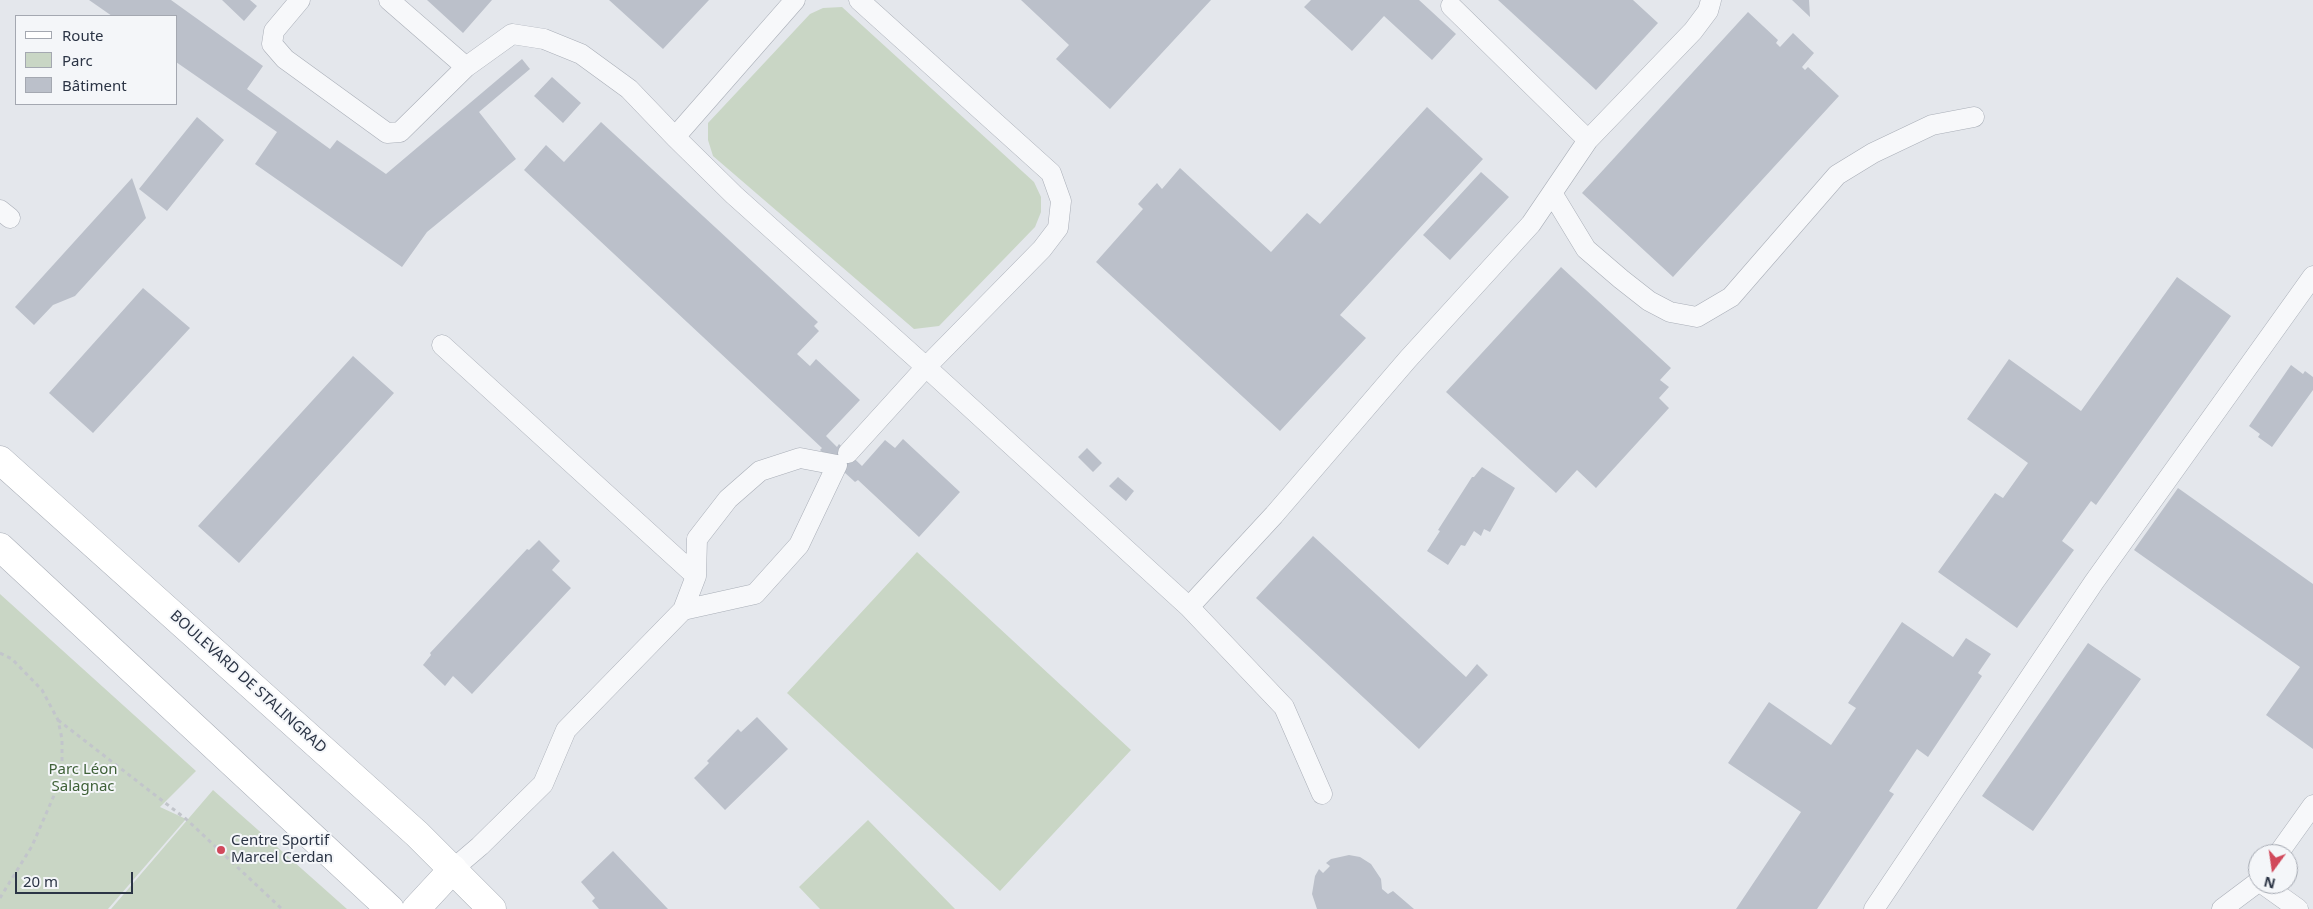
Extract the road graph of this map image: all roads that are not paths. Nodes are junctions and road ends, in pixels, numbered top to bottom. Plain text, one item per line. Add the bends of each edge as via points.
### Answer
1 (300, 0) edge
2 (390, 0) edge
3 (795, 0) edge
4 (859, 0) edge
5 (1711, 0) edge
6 (1451, 6) dead end
7 (466, 66) junction
8 (1974, 117) dead end
9 (675, 137) junction
10 (1588, 140) junction
11 (1552, 193) junction
12 (2313, 276) edge
13 (442, 345) dead end
14 (926, 367) junction
15 (848, 453) dead end
16 (0, 460) edge
17 (0, 547) edge
18 (696, 576) junction
19 (1189, 607) junction
20 (683, 610) junction
21 (1322, 794) dead end
22 (2313, 805) edge
23 (2285, 844) edge
24 (453, 869) junction
25 (2248, 890) edge
26 (2277, 894) edge
27 (390, 909) edge
28 (416, 909) edge
29 (492, 909) edge
30 (1874, 909) edge
31 (2222, 909) edge
32 (2298, 909) edge

1 - 7 lane via 274,31 272,44 285,59 387,133 400,132
2 - 7 lane
3 - 9 lane
4 - 14 lane via 1051,173 1061,201 1058,228 1042,249
5 - 10 lane via 1708,11 1693,31
6 - 10 lane
7 - 9 lane via 512,34 544,39 581,54 629,89
8 - 11 lane via 1932,125 1873,153 1837,175 1731,297 1696,316 1670,312 1649,301 1621,279 1586,249
9 - 14 lane via 734,196
10 - 11 lane
11 - 19 lane via 1530,224
12 - 30 lane via 2094,582
13 - 18 lane
14 - 15 lane
14 - 19 lane
16 - 24 main road, BOULEVARD DE STALINGRAD
17 - 27 main road
18 - 20 lane
18 - 20 lane via 697,540 728,499 760,472 800,458 837,465 799,545 755,594
19 - 21 lane via 1284,707
20 - 24 lane via 566,730 542,784
22 - 23 lane
24 - 28 main road
24 - 29 main road, BOULEVARD DE STALINGRAD
25 - 31 lane
26 - 32 lane

